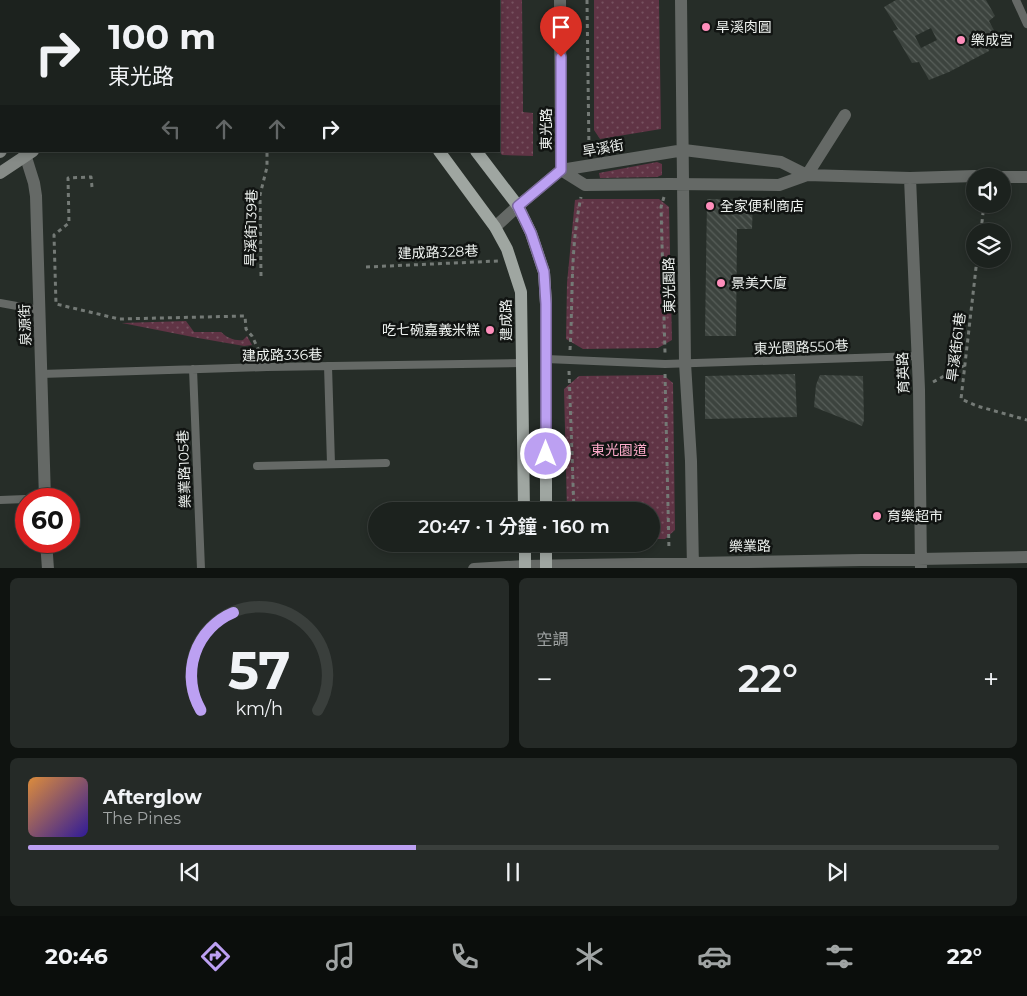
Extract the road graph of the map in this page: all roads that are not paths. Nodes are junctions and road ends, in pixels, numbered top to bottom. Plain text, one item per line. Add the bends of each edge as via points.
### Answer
1 (560, 0) edge
2 (681, 0) edge
3 (1016, 0) edge
4 (1027, 24) edge
5 (845, 115) dead end
6 (684, 150) junction
7 (440, 152) edge
8 (477, 152) edge
9 (28, 153) edge
10 (561, 170) junction
11 (0, 173) edge
12 (807, 175) junction
13 (966, 176) edge
14 (1011, 176) edge
15 (1027, 177) edge
16 (910, 178) junction
17 (683, 184) junction
18 (518, 206) junction
19 (495, 227) junction
20 (0, 304) edge
21 (39, 310) junction
22 (918, 356) junction
23 (546, 359) junction
24 (685, 362) junction
25 (522, 363) junction
26 (328, 366) junction
27 (193, 369) junction
28 (42, 374) junction
29 (386, 463) dead end
30 (331, 464) junction
31 (257, 466) dead end
32 (45, 488) edge
33 (15, 499) edge
34 (0, 500) edge
35 (524, 502) edge
36 (546, 502) edge
37 (525, 552) edge
38 (546, 552) edge
39 (47, 553) edge
40 (1027, 557) edge
41 (799, 564) edge
42 (921, 564) edge
43 (693, 566) edge
44 (525, 567) edge
45 (546, 567) edge
46 (48, 568) edge
47 (201, 568) edge
48 (474, 568) edge

1 - 10 street, 東光路
2 - 6 street, 東光園路
3 - 4 lane
5 - 12 street
6 - 10 street, 旱溪街
6 - 12 street, 旱溪街 via 781,162
6 - 17 street, 東光園路
7 - 19 main road, 建成路
8 - 18 main road
9 - 11 street
9 - 21 street, 泉源街 via 36,196
10 - 17 street, 旱溪街 via 584,185
10 - 18 street
12 - 16 street, 旱溪街
12 - 17 street, 旱溪街 via 779,185
13 - 16 street, 旱溪街
14 - 15 street
16 - 22 street, 育英路
17 - 24 street, 東光園路
18 - 19 street
18 - 23 main road via 544,272
19 - 25 main road, 建成路 via 521,292
20 - 21 lane
21 - 28 street, 泉源街
22 - 24 lane, 東光園路550巷
22 - 42 street, 育英路
23 - 24 lane, 東光園路550巷
23 - 36 main road
24 - 43 street, 東光園路
25 - 26 lane, 建成路336巷
25 - 35 main road, 建成路
26 - 27 lane, 建成路336巷
26 - 30 lane
27 - 28 lane, 建成路336巷
27 - 47 lane, 樂業路105巷
28 - 32 street, 泉源街
29 - 30 lane
30 - 31 lane
33 - 34 lane
37 - 44 main road
38 - 45 main road
39 - 46 street
40 - 42 street, 樂業路
41 - 42 street, 樂業路
41 - 43 street, 樂業路
43 - 45 street, 樂業路
44 - 45 street, 樂業路
44 - 48 street, 樂業路

